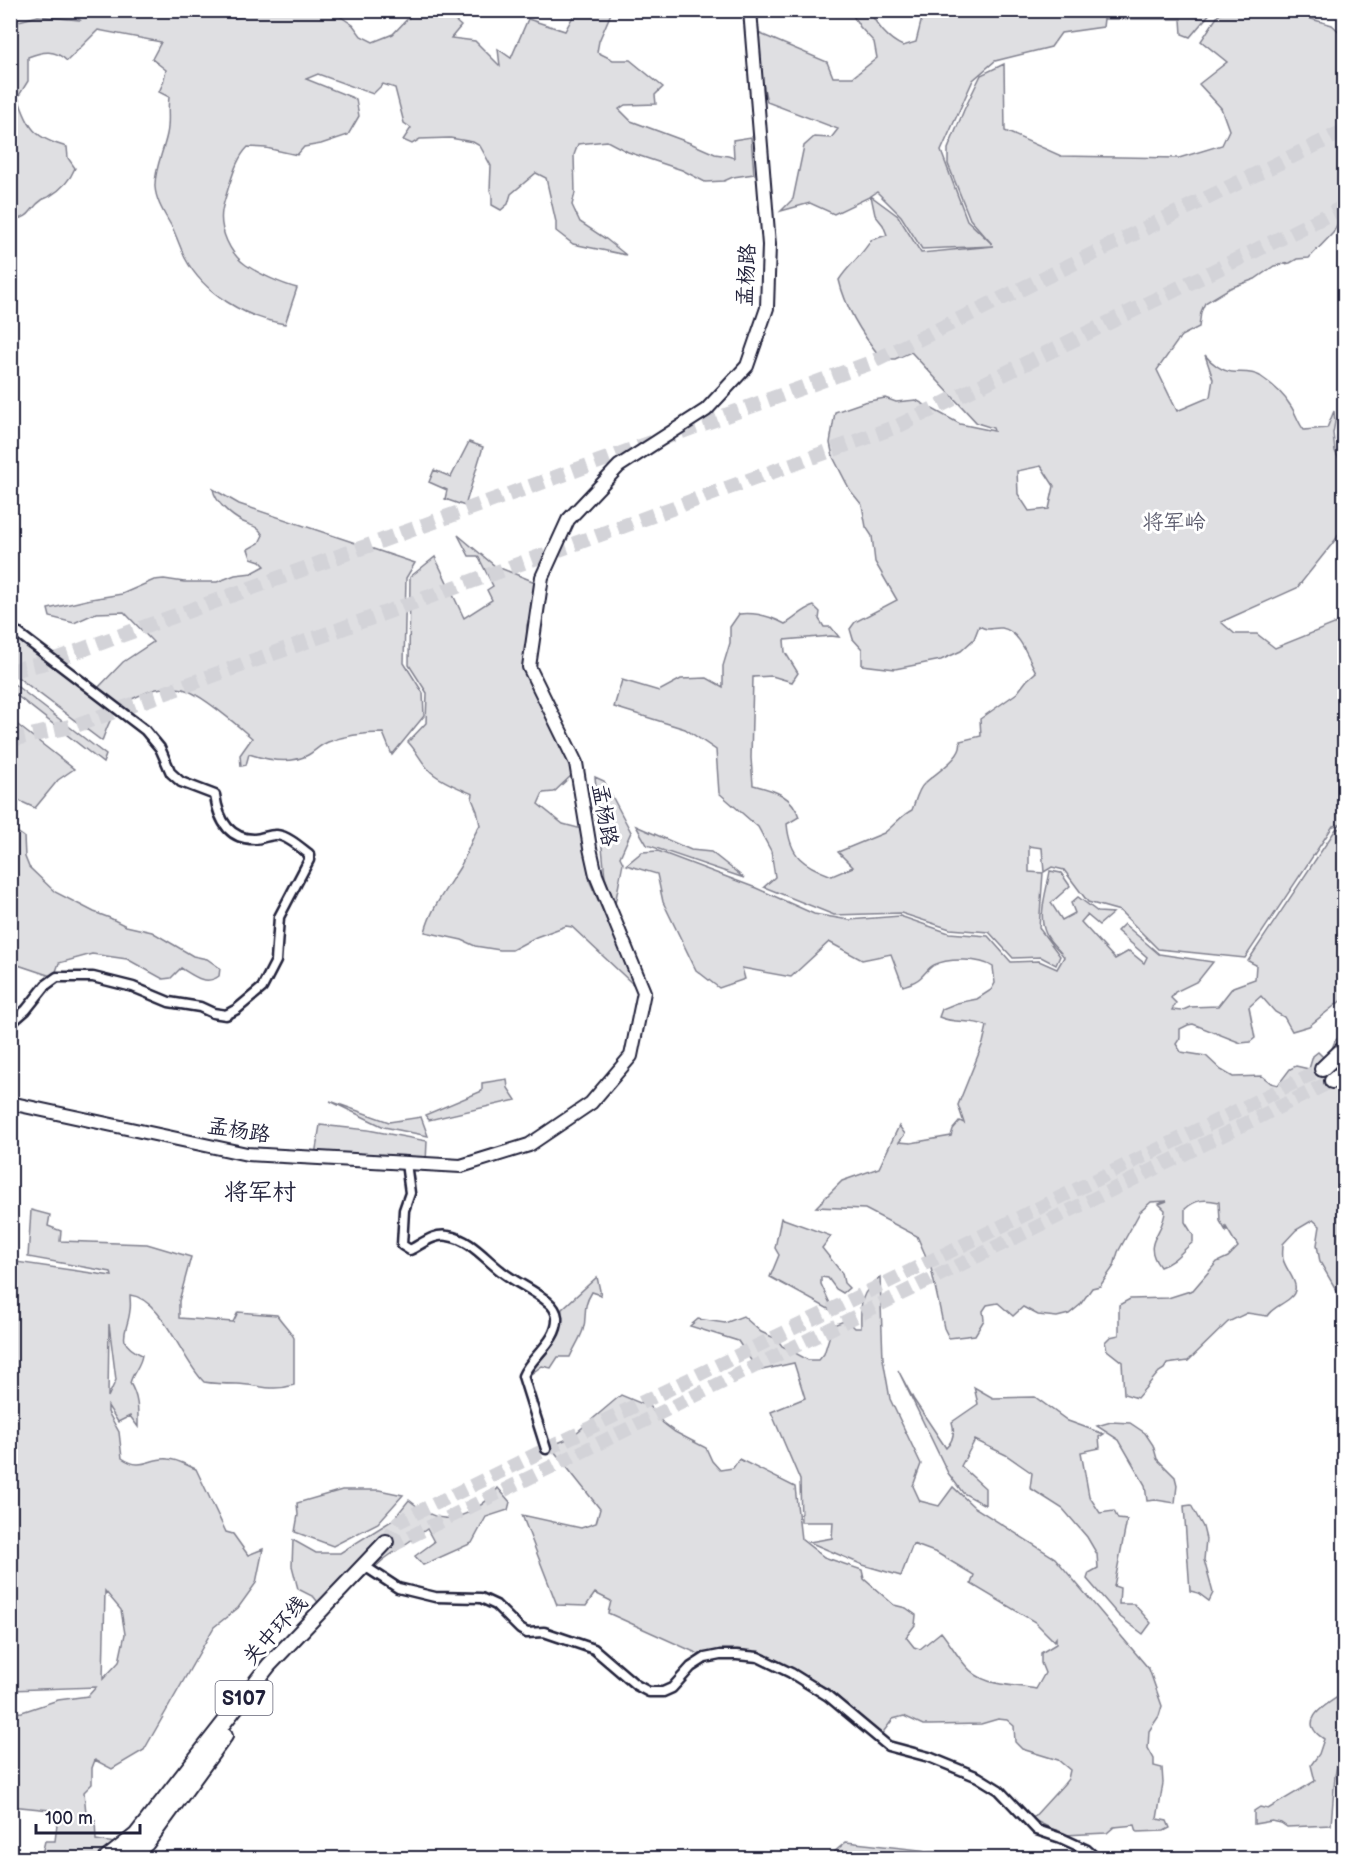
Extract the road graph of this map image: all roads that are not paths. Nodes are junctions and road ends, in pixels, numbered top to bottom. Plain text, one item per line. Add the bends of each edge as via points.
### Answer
1 (750, 10) edge
2 (10, 627) edge
3 (10, 1024) edge
4 (1344, 1048) edge
5 (1322, 1069) tunnel mouth
6 (1344, 1071) edge
7 (1332, 1081) tunnel mouth
8 (10, 1103) edge
9 (405, 1163) junction
10 (546, 1449) dead end
11 (369, 1569) junction
12 (107, 1858) edge
13 (129, 1858) edge
14 (1096, 1858) edge

1 - 9 main road, 孟杨路 via 769,245 767,308 747,366 706,410 620,466 568,520 542,577 529,667 576,763 596,875 644,992 631,1056 591,1103 529,1145 461,1166
2 - 3 street via 145,730 160,748 171,773 181,782 215,795 217,811 225,826 253,839 278,835 309,854 309,860 279,917 276,960 262,988 237,1009 226,1015 213,1013 93,977 57,977
4 - 5 highway
6 - 7 highway
8 - 9 main road, 孟杨路 via 247,1154
9 - 10 street via 410,1193 404,1210 402,1245 410,1250 436,1236 460,1239 555,1310 554,1333 523,1376
11 - 12 highway, 关中环线 / S107 via 389,1544 269,1665 136,1835
11 - 13 highway, 关中环线 / S107 via 274,1669 147,1843
11 - 14 street via 398,1588 435,1597 482,1598 496,1605 520,1629 544,1632 594,1649 649,1692 672,1688 705,1658 758,1657 828,1696 888,1746 978,1777 999,1790 1037,1830 1087,1850

